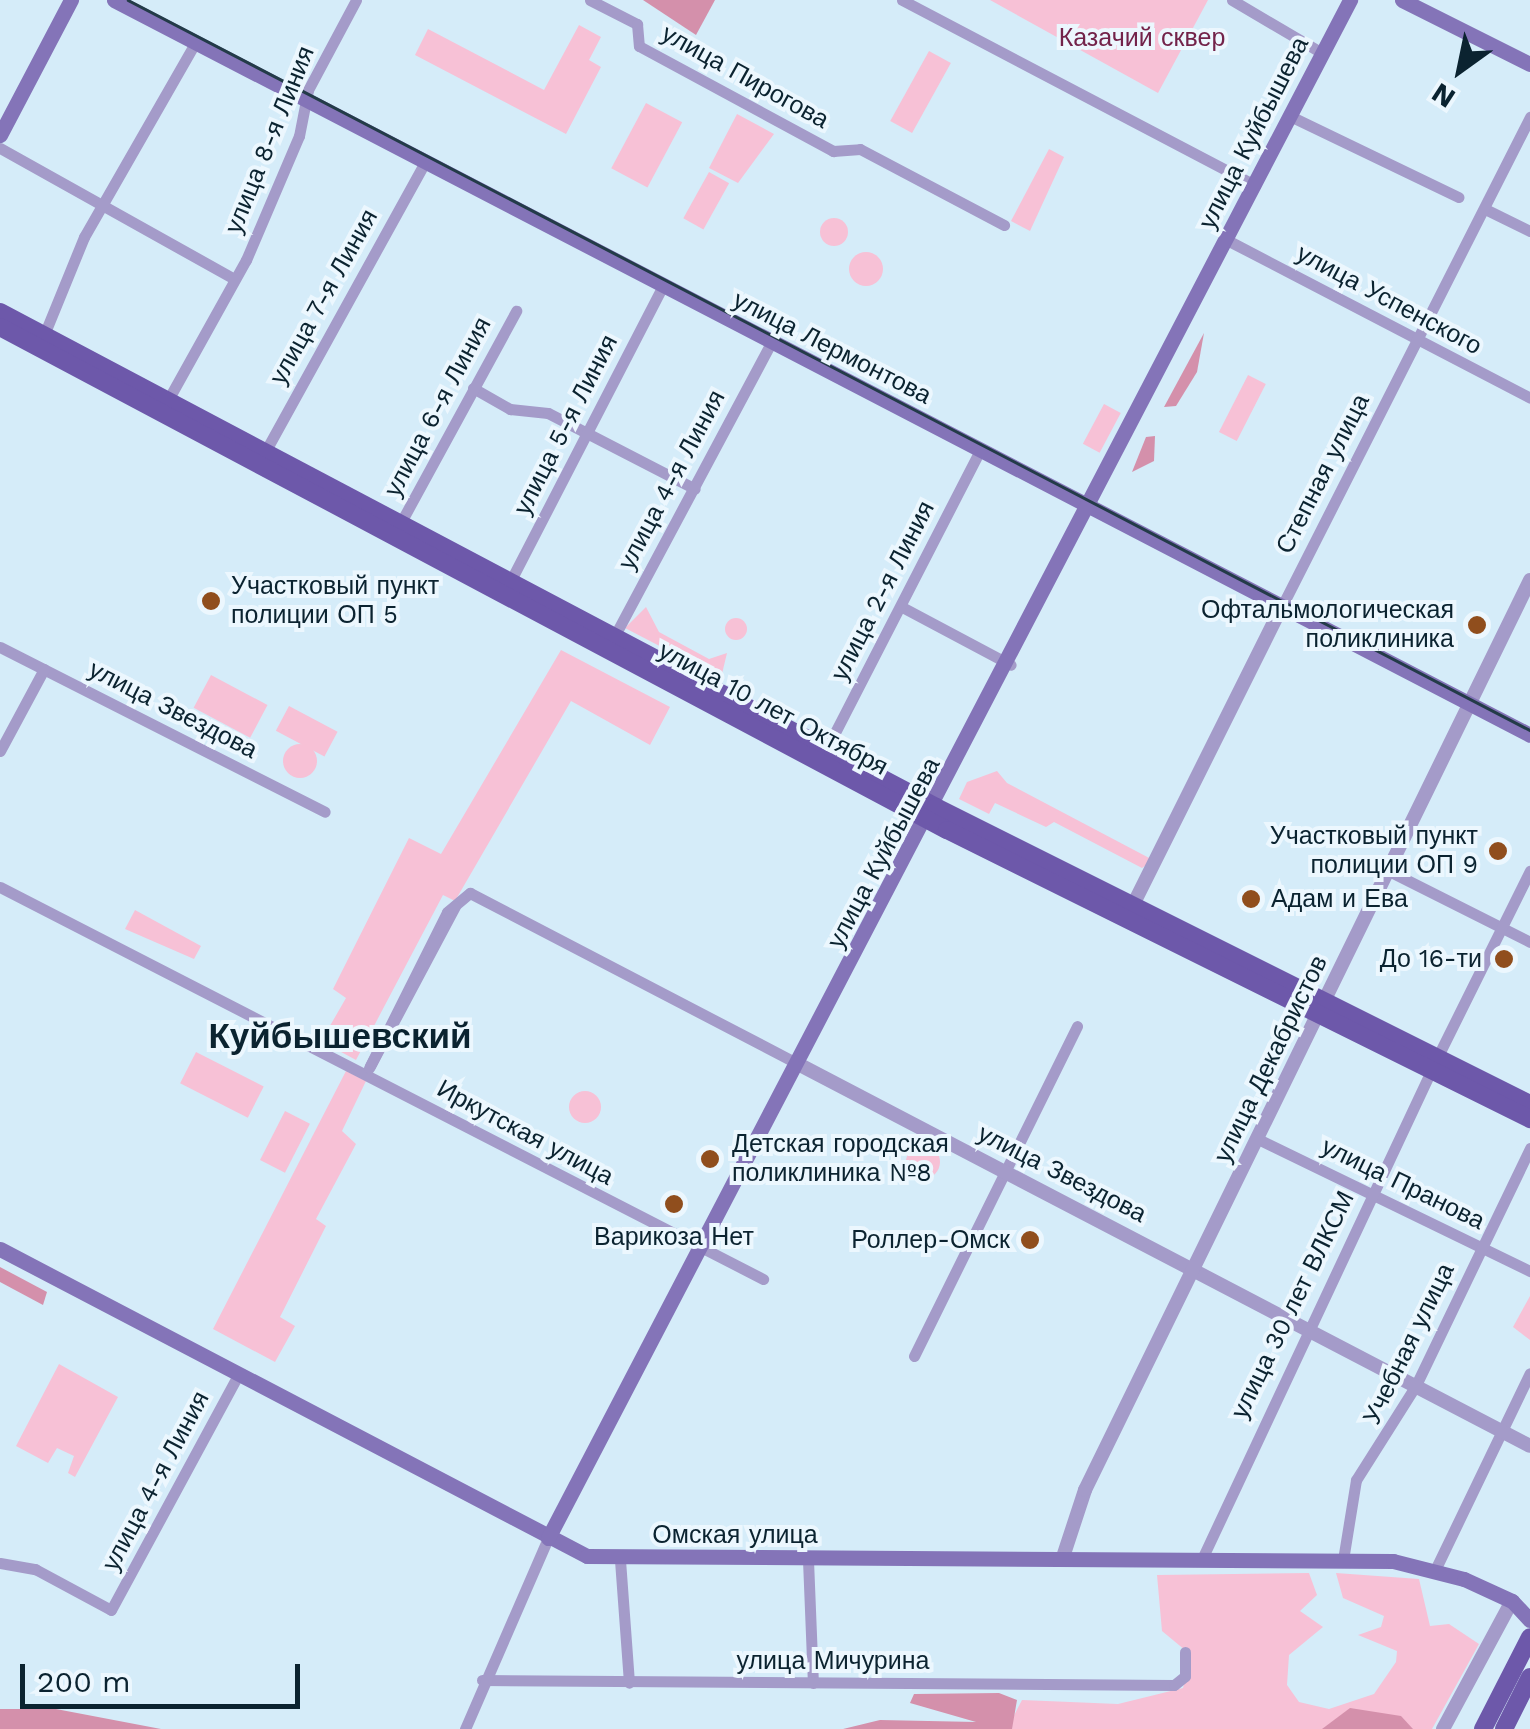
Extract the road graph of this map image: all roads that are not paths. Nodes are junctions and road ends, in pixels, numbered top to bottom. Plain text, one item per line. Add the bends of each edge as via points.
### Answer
1 (70, 0) edge
2 (114, 0) edge
3 (356, 0) edge
4 (590, 0) edge
5 (902, 0) edge
6 (1232, 0) edge
7 (1350, 0) edge
8 (1402, 0) edge
9 (195, 43) junction
10 (1322, 53) junction
11 (1530, 64) edge
12 (306, 103) junction
13 (1290, 116) junction
14 (1530, 117) edge
15 (0, 135) edge
16 (0, 148) edge
17 (424, 164) junction
18 (1255, 184) junction
19 (1458, 197) dead end
20 (1485, 209) junction
21 (102, 210) junction
22 (1004, 225) dead end
23 (1530, 231) edge
24 (1227, 240) junction
25 (233, 278) junction
26 (662, 289) junction
27 (516, 310) dead end
28 (0, 312) edge
29 (0, 327) edge
30 (44, 335) junction
31 (1416, 341) junction
32 (770, 344) junction
33 (474, 388) junction
34 (1530, 398) edge
35 (168, 400) junction
36 (586, 434) junction
37 (265, 452) junction
38 (979, 452) junction
39 (695, 489) junction
40 (1091, 510) junction
41 (400, 524) junction
42 (1530, 580) edge
43 (510, 582) junction
44 (902, 607) junction
45 (1280, 610) junction
46 (614, 637) junction
47 (0, 647) edge
48 (1011, 665) junction
49 (44, 669) junction
50 (1470, 705) junction
51 (1530, 735) edge
52 (826, 750) junction
53 (0, 751) edge
54 (325, 812) dead end
55 (933, 814) junction
56 (1389, 871) junction
57 (1530, 871) edge
58 (0, 886) edge
59 (1132, 906) junction
60 (1501, 927) junction
61 (1530, 942) edge
62 (1320, 1009) junction
63 (1077, 1026) dead end
64 (800, 1064) junction
65 (1434, 1065) junction
66 (368, 1070) junction
67 (1530, 1104) edge
68 (1530, 1119) edge
69 (1256, 1138) junction
70 (1530, 1148) edge
71 (1003, 1169) junction
72 (1371, 1193) junction
73 (1482, 1247) junction
74 (704, 1248) junction
75 (0, 1249) edge
76 (1194, 1268) junction
77 (1530, 1271) edge
78 (764, 1279) dead end
79 (1308, 1327) junction
80 (914, 1356) dead end
81 (238, 1373) junction
82 (1530, 1373) edge
83 (1416, 1385) junction
84 (1501, 1431) junction
85 (1530, 1446) edge
86 (548, 1538) junction
87 (620, 1560) junction
88 (808, 1560) junction
89 (1062, 1560) junction
90 (1344, 1560) junction
91 (1201, 1561) junction
92 (0, 1563) edge
93 (1436, 1568) junction
94 (1530, 1598) edge
95 (1512, 1600) junction
96 (1530, 1620) edge
97 (1530, 1637) edge
98 (1185, 1652) dead end
99 (1530, 1677) edge
100 (482, 1680) junction
101 (630, 1683) junction
102 (813, 1683) junction
103 (465, 1729) edge
104 (1444, 1729) edge
105 (1483, 1729) edge
106 (1504, 1729) edge

1 - 15 main road
2 - 9 main road, улица Лермонтова
3 - 12 street, улица 8-я Линия
4 - 22 street, улица Пирогова via 637,24 639,46 833,151 860,149
5 - 18 street
6 - 10 street
7 - 10 main road, улица Куйбышева
8 - 11 main road
9 - 12 main road, улица Лермонтова
9 - 21 street
10 - 13 main road, улица Куйбышева
12 - 17 main road, улица Лермонтова
12 - 25 street, улица 8-я Линия via 286,171
13 - 18 main road, улица Куйбышева
13 - 19 street
14 - 20 street, Степная улица
16 - 21 street
17 - 26 main road, улица Лермонтова
17 - 37 street, улица 7-я Линия
18 - 24 main road, улица Куйбышева
20 - 23 street
20 - 31 street, Степная улица
21 - 25 street
21 - 30 street
24 - 31 street, улица Успенского
24 - 40 main road, улица Куйбышева
25 - 35 street, улица 8-я Линия
26 - 32 main road, улица Лермонтова
26 - 36 street, улица 5-я Линия
27 - 33 street, улица 6-я Линия
28 - 30 main road, улица 10 лет Октября
29 - 55 main road, улица 10 лет Октября
30 - 35 main road, улица 10 лет Октября
31 - 34 street, улица Успенского
31 - 45 street, Степная улица
32 - 38 main road, улица Лермонтова
32 - 39 street, улица 4-я Линия
33 - 36 street
33 - 41 street, улица 6-я Линия
35 - 37 main road, улица 10 лет Октября
36 - 39 street
36 - 43 street, улица 5-я Линия
37 - 41 main road, улица 10 лет Октября
38 - 40 main road, улица Лермонтова
38 - 44 street, улица 2-я Линия
39 - 46 street, улица 4-я Линия
40 - 45 main road, улица Лермонтова
40 - 48 main road, улица Куйбышева
41 - 43 main road, улица 10 лет Октября
42 - 50 street, улица Декабристов
43 - 46 main road, улица 10 лет Октября
44 - 48 street
44 - 52 street, улица 2-я Линия
45 - 50 main road, улица Лермонтова
45 - 59 street, Степная улица
46 - 52 main road, улица 10 лет Октября
47 - 49 street, улица Звездова
48 - 55 main road, улица Куйбышева
49 - 53 street
49 - 54 street, улица Звездова
50 - 51 main road, улица Лермонтова
50 - 56 street, улица Декабристов
52 - 55 main road, улица 10 лет Октября
55 - 59 main road, улица 10 лет Октября
55 - 62 main road, улица 10 лет Октября
55 - 64 main road, улица Куйбышева
56 - 60 street
56 - 62 street, улица Декабристов
57 - 60 street, улица 30 лет ВЛКСМ
58 - 66 street, Иркутская улица
59 - 62 main road, улица 10 лет Октября
60 - 61 street
60 - 65 street, улица 30 лет ВЛКСМ
62 - 65 main road, улица 10 лет Октября
62 - 69 street, улица Декабристов
63 - 71 street
64 - 66 street, улица Звездова via 464,894
64 - 71 street, улица Звездова
64 - 74 main road, улица Куйбышева
65 - 67 main road, улица 10 лет Октября
65 - 68 main road, улица 10 лет Октября
65 - 72 street, улица 30 лет ВЛКСМ
66 - 74 street, Иркутская улица
69 - 72 street, улица Пранова
69 - 76 street, улица Декабристов
70 - 73 street, Учебная улица
71 - 76 street, улица Звездова
71 - 80 street
72 - 73 street, улица Пранова
72 - 79 street, улица 30 лет ВЛКСМ
73 - 77 street, улица Пранова
73 - 83 street, Учебная улица
74 - 78 street, Иркутская улица
74 - 86 main road, улица Куйбышева
75 - 81 main road, Омская улица
76 - 79 street, улица Звездова
76 - 89 street, улица Декабристов via 1085,1490
79 - 83 street, улица Звездова
79 - 91 street, улица 30 лет ВЛКСМ
81 - 86 main road, Омская улица
81 - 92 street, улица 4-я Линия via 111,1610 35,1569
82 - 84 street
83 - 84 street, улица Звездова
83 - 90 street, Учебная улица via 1356,1480
84 - 85 street, улица Звездова
84 - 93 street
86 - 87 main road, Омская улица
86 - 100 street, улица Куйбышева
87 - 88 main road, Омская улица
87 - 101 street
88 - 89 main road, Омская улица
88 - 102 street
89 - 91 main road, Омская улица
90 - 91 main road, Омская улица
90 - 93 main road, Омская улица
93 - 95 main road, Омская улица
94 - 95 main road
95 - 96 main road, Омская улица
95 - 104 street
97 - 105 main road
98 - 102 street, улица Мичурина via 1182,1681
99 - 106 main road
100 - 101 street, улица Мичурина
100 - 103 street, улица Куйбышева
101 - 102 street, улица Мичурина

